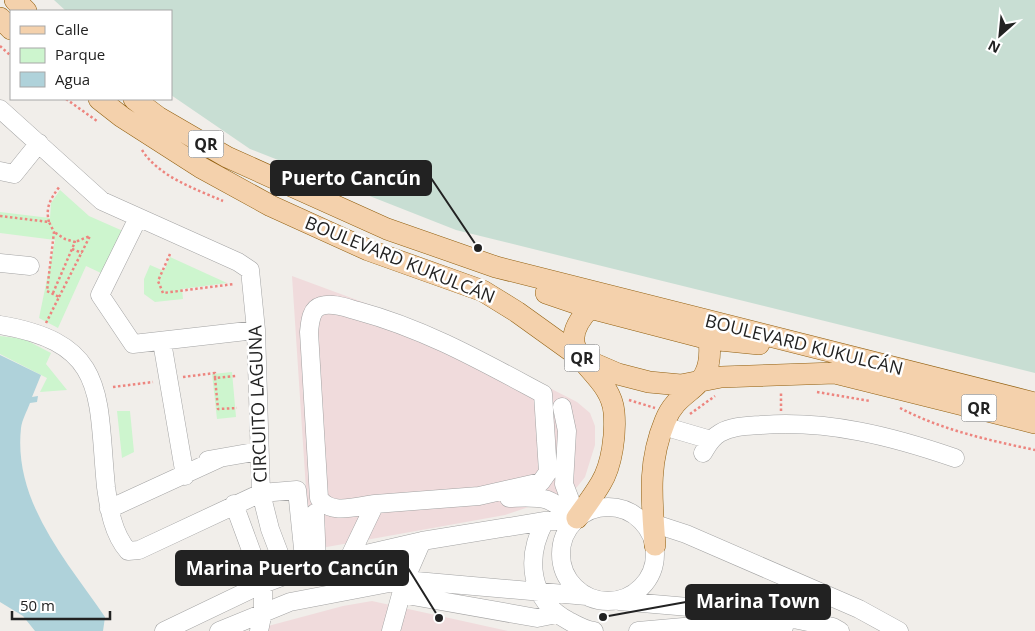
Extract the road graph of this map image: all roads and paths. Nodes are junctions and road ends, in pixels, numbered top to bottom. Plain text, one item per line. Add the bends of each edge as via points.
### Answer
1 (15, 0) edge
2 (25, 10) edge
3 (0, 18) edge
4 (10, 28) edge
5 (0, 46) edge
6 (10, 55) edge
7 (100, 100) edge
8 (135, 100) edge
9 (0, 109) edge
10 (39, 143) junction
11 (0, 171) edge
12 (60, 186) dead end
13 (138, 218) junction
14 (49, 222) dead end
15 (54, 232) dead end
16 (75, 242) junction
17 (72, 249) junction
18 (82, 253) junction
19 (170, 254) dead end
20 (0, 263) edge
21 (30, 266) dead end
22 (64, 267) junction
23 (496, 267) junction
24 (72, 270) junction
25 (58, 281) junction
26 (65, 284) junction
27 (234, 284) dead end
28 (53, 293) dead end
29 (59, 297) dead end
30 (590, 308) junction
31 (0, 325) edge
32 (256, 330) junction
33 (710, 339) junction
34 (162, 342) junction
35 (797, 343) junction
36 (581, 358) junction
37 (216, 378) dead end
38 (702, 381) junction
39 (772, 389) dead end
40 (781, 390) junction
41 (789, 390) dead end
42 (815, 392) dead end
43 (719, 394) dead end
44 (879, 402) dead end
45 (1035, 403) edge
46 (898, 406) dead end
47 (562, 407) dead end
48 (237, 408) dead end
49 (692, 414) dead end
50 (1035, 423) edge
51 (781, 424) junction
52 (663, 426) junction
53 (1035, 450) edge
54 (259, 451) junction
55 (955, 458) dead end
56 (184, 470) junction
57 (261, 493) junction
58 (479, 496) junction
59 (234, 504) junction
60 (375, 504) junction
61 (109, 509) junction
62 (315, 513) dead end
63 (576, 519) junction
64 (545, 521) junction
65 (647, 522) junction
66 (422, 541) junction
67 (655, 545) joint
68 (350, 556) junction
69 (311, 566) junction
70 (287, 574) junction
71 (263, 583) junction
72 (403, 587) junction
73 (538, 592) junction
74 (586, 596) junction
75 (618, 601) junction
76 (263, 612) junction
77 (557, 614) junction
78 (837, 629) edge
79 (164, 631) edge
80 (219, 631) edge
81 (259, 631) edge
82 (391, 631) edge
83 (594, 631) edge
84 (638, 631) edge
85 (899, 631) edge

1 - 2 main road
3 - 4 main road
5 - 6 path
7 - 36 main road, BOULEVARD KUKULCÁN / QR via 200,167 271,206 368,250 483,291
8 - 23 main road, BOULEVARD KUKULCÁN / QR via 158,117 251,168 387,229
9 - 10 street, CIRCUITO LAGUNA
10 - 11 street via 14,174
10 - 13 street, CIRCUITO LAGUNA via 102,201
12 - 14 path via 49,203
13 - 32 street, CIRCUITO LAGUNA via 250,270
13 - 34 street via 100,295 134,344
15 - 16 path
16 - 17 path
16 - 18 path via 90,236
17 - 18 path
17 - 22 path
18 - 24 path
19 - 27 path via 158,281 163,293
20 - 21 street
22 - 24 path
22 - 25 path
23 - 30 main road via 521,284
23 - 35 main road, BOULEVARD KUKULCÁN / QR
24 - 26 path
25 - 26 path
25 - 28 path
26 - 29 path
30 - 33 main road
30 - 36 main road via 578,320 572,336
31 - 61 street, CIRCUITO LAGUNA via 31,330 54,340 72,352 86,368 98,408
32 - 34 street
32 - 54 street, CIRCUITO LAGUNA
33 - 35 main road via 768,345
33 - 38 main road via 711,360
34 - 56 street
35 - 45 main road, BOULEVARD KUKULCÁN / QR
36 - 38 main road, BOULEVARD KUKULCÁN / QR via 618,374 649,382 680,385
36 - 63 main road via 610,395 614,412 613,445 602,482
37 - 48 path via 218,409
38 - 50 main road, BOULEVARD KUKULCÁN / QR via 721,377 835,373
38 - 52 main road via 669,412
39 - 40 path
40 - 41 path
40 - 51 path
42 - 44 path
43 - 49 path
46 - 53 path via 925,421 974,437
47 - 63 street via 567,431 564,484
51 - 52 street via 738,427 721,432 707,446
51 - 55 street via 820,424 852,429
52 - 65 main road via 655,449
54 - 56 street via 220,458
54 - 57 street, CIRCUITO LAGUNA
56 - 61 street
57 - 59 street, CIRCUITO LAGUNA
57 - 69 street via 297,490
57 - 70 street
58 - 60 street
58 - 60 street via 541,482 548,472 543,394 444,341 402,324 338,305 321,306 311,317 309,332 319,498 324,506 332,509
58 - 63 street via 544,497
59 - 61 street, CIRCUITO LAGUNA via 133,552 124,547
59 - 71 street
60 - 68 street
62 - 69 street
63 - 64 street
63 - 65 street via 588,511 614,507
63 - 74 street via 566,532 561,561 574,587
64 - 66 street
64 - 73 street via 533,556 532,569
65 - 67 main road
65 - 85 street via 686,534 859,609
66 - 68 street
66 - 72 street
67 - 75 street via 656,560 652,574 632,596
68 - 69 street
69 - 70 street
70 - 71 street
71 - 76 street
71 - 79 street
72 - 73 street
72 - 76 street via 290,602
72 - 77 street via 537,618
72 - 82 street
73 - 74 street
73 - 77 street
74 - 75 street
75 - 78 street via 769,614
76 - 80 street
76 - 81 street
77 - 83 street via 585,630
78 - 84 street via 729,623

